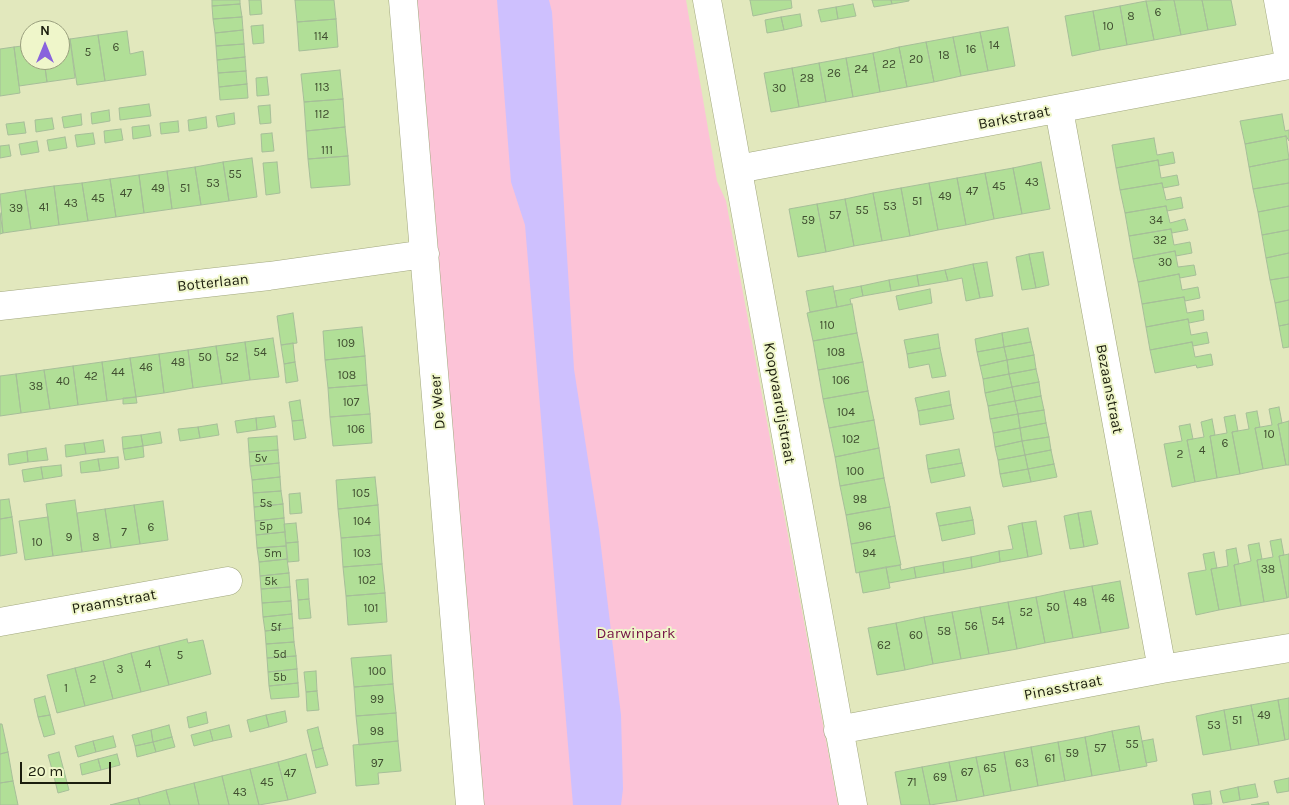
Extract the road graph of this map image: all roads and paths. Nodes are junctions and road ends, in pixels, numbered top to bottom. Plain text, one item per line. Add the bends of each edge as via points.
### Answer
1 (403, 0) edge
2 (708, 0) edge
3 (1278, 0) edge
4 (1289, 60) edge
5 (1289, 65) edge
6 (1059, 110) junction
7 (738, 169) junction
8 (425, 254) junction
9 (0, 306) edge
10 (228, 581) dead end
11 (0, 622) edge
12 (1289, 648) edge
13 (1162, 669) junction
14 (838, 730) junction
15 (470, 805) edge
16 (853, 805) edge

1 - 8 street, De Weer
2 - 7 street, Koopvaardijstraat
3 - 4 street
5 - 6 street, Barkstraat
6 - 7 street, Barkstraat
6 - 13 street, Bezaanstraat
7 - 14 street, Koopvaardijstraat
8 - 9 street, Botterlaan via 269,276
8 - 15 street, De Weer
10 - 11 street, Praamstraat
12 - 13 street, Pinasstraat
13 - 14 street, Pinasstraat
14 - 16 street, Koopvaardijstraat

